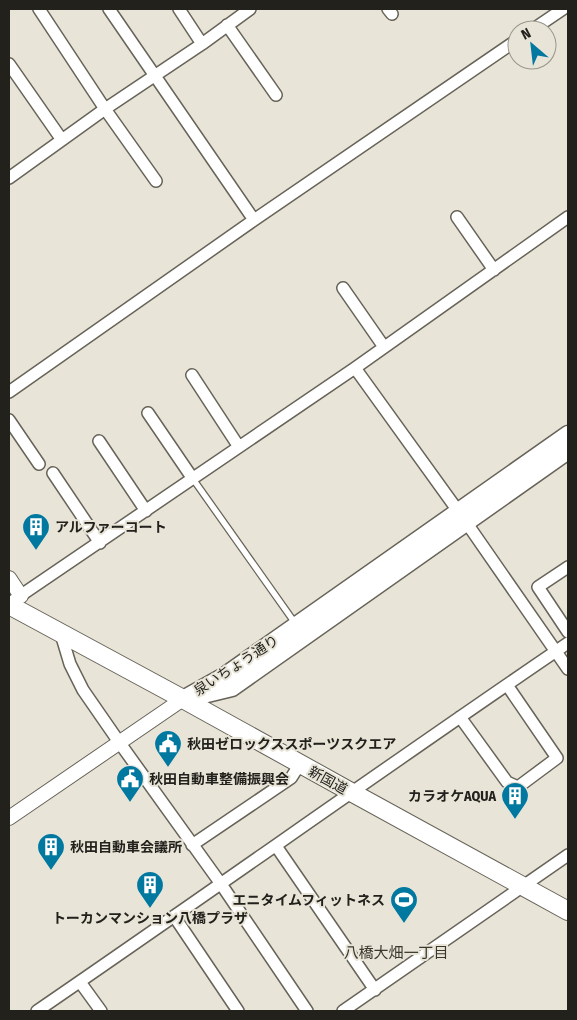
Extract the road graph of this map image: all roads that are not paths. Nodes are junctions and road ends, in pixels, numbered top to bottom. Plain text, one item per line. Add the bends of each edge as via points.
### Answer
1 (39, 9) edge
2 (109, 9) edge
3 (179, 9) edge
4 (250, 9) edge
5 (563, 9) edge
6 (547, 20) edge
7 (227, 25) junction
8 (202, 44) junction
9 (507, 47) edge
10 (9, 64) edge
11 (155, 76) junction
12 (276, 95) dead end
13 (106, 109) junction
14 (62, 140) junction
15 (9, 163) edge
16 (12, 175) edge
17 (156, 181) dead end
18 (456, 216) dead end
19 (568, 217) edge
20 (254, 220) junction
21 (494, 270) junction
22 (343, 288) dead end
23 (384, 347) junction
24 (355, 368) junction
25 (192, 375) dead end
26 (9, 392) edge
27 (148, 413) dead end
28 (9, 420) edge
29 (568, 434) edge
30 (99, 441) dead end
31 (240, 447) junction
32 (568, 451) edge
33 (39, 464) dead end
34 (53, 474) dead end
35 (193, 479) junction
36 (146, 511) junction
37 (462, 517) junction
38 (100, 542) junction
39 (568, 567) edge
40 (9, 578) edge
41 (13, 602) edge
42 (296, 625) junction
43 (568, 632) edge
44 (61, 634) junction
45 (568, 643) edge
46 (556, 651) junction
47 (568, 670) edge
48 (507, 685) junction
49 (183, 699) junction
50 (460, 717) junction
51 (119, 742) junction
52 (300, 764) junction
53 (351, 792) junction
54 (9, 818) edge
55 (192, 845) junction
56 (276, 846) junction
57 (568, 855) edge
58 (221, 884) junction
59 (524, 886) junction
60 (568, 911) edge
61 (174, 916) junction
62 (80, 982) junction
63 (375, 990) junction
64 (37, 1011) edge
65 (101, 1011) edge
66 (238, 1011) edge
67 (307, 1011) edge
68 (342, 1011) edge

1 - 13 street
2 - 11 street
3 - 8 street
4 - 7 street
5 - 6 street
7 - 8 street
7 - 12 street
8 - 11 street
9 - 20 street
10 - 14 street
11 - 13 street
11 - 20 street
13 - 14 street
13 - 17 street
14 - 16 street
15 - 16 street
18 - 21 street
19 - 21 street
20 - 26 street
21 - 23 street
22 - 23 street
23 - 24 street
24 - 31 street
24 - 37 street
25 - 31 street
27 - 35 street
28 - 33 street
29 - 37 main road, 泉いちょう通り
30 - 36 street
31 - 35 street
32 - 37 main road, 泉いちょう通り
34 - 38 street
35 - 36 street
35 - 42 lane
36 - 38 street
37 - 42 main road, 泉いちょう通り
37 - 46 street
37 - 49 main road, 泉いちょう通り via 232,688
38 - 41 street
39 - 43 street via 538,587
40 - 41 street
41 - 44 main road, 新国道
42 - 49 main road, 泉いちょう通り via 224,676
44 - 49 main road, 新国道
44 - 51 street via 76,678
45 - 46 street
46 - 47 street
46 - 48 street
48 - 50 street
48 - 50 street via 557,758 518,787 507,782
49 - 51 street
49 - 52 main road, 新国道
50 - 53 street
51 - 54 street
51 - 55 street
52 - 53 main road, 新国道
52 - 55 street via 291,778
53 - 56 street
53 - 59 main road, 新国道
55 - 58 street
56 - 58 street
56 - 63 street
57 - 59 street
58 - 61 street
58 - 67 street
59 - 60 main road, 新国道
59 - 63 street
61 - 62 street
61 - 66 street
62 - 64 street
62 - 65 street
63 - 68 street

